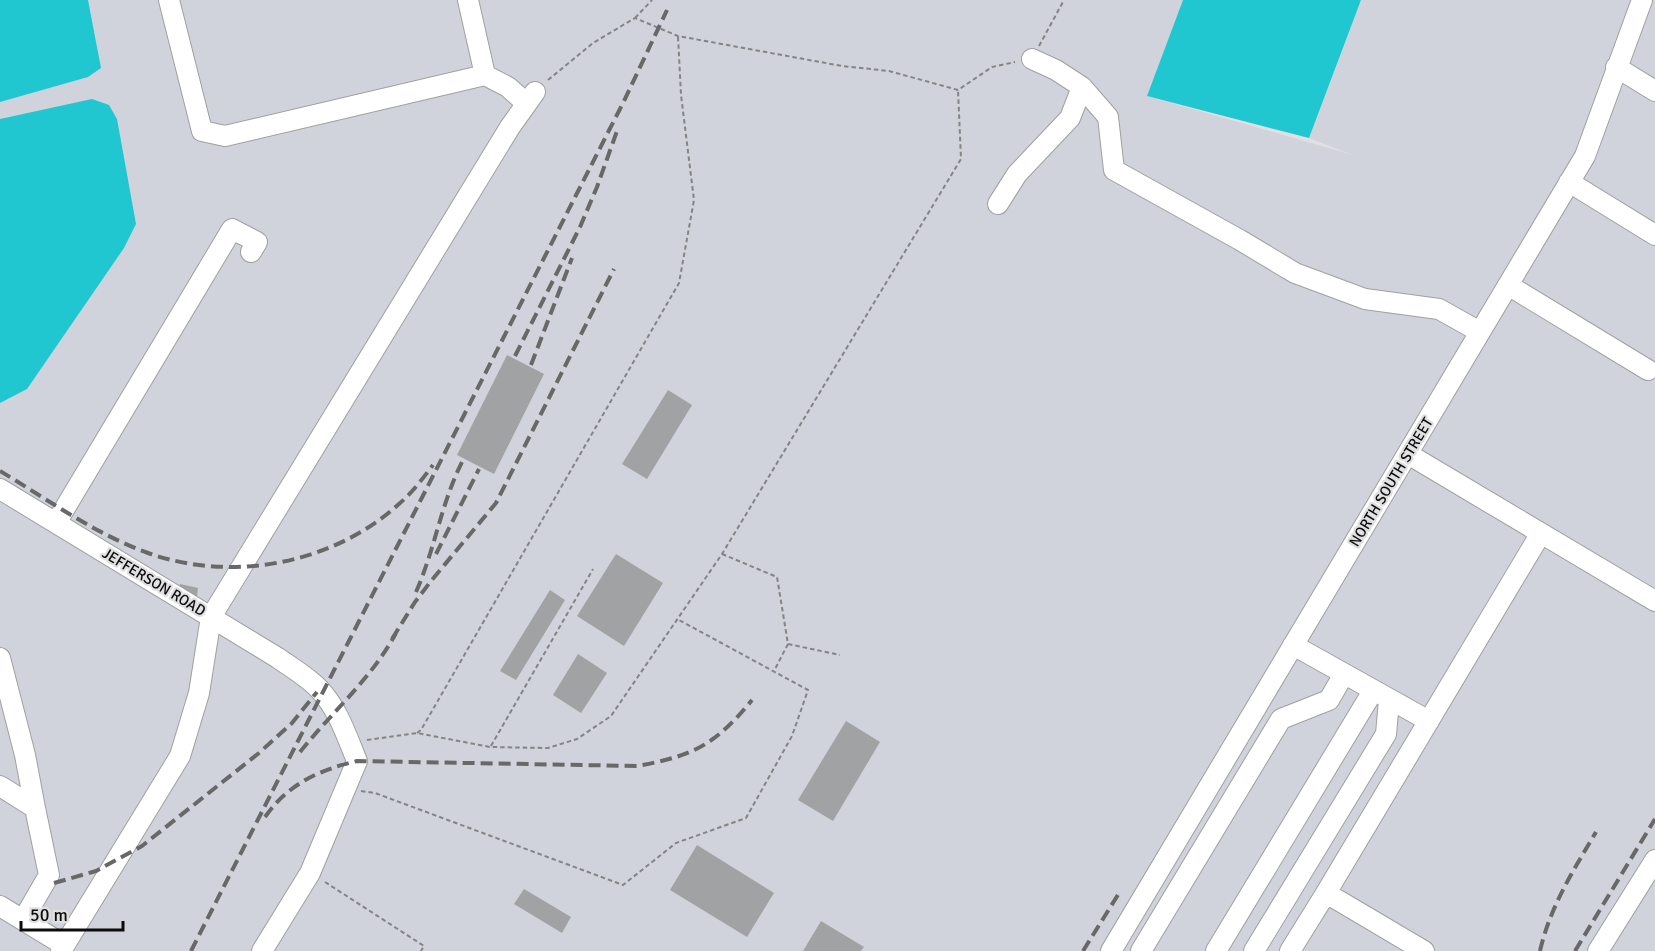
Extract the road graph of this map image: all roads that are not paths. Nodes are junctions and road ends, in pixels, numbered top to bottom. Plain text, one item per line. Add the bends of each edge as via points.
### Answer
1 (169, 0) edge
2 (468, 0) edge
3 (1642, 0) edge
4 (1032, 59) road end
5 (1616, 67) junction
6 (486, 75) junction
7 (1082, 87) junction
8 (1655, 91) edge
9 (1569, 183) junction
10 (998, 204) dead end
11 (1655, 235) edge
12 (251, 252) dead end
13 (1508, 285) junction
14 (1480, 332) junction
15 (1648, 370) dead end
16 (1408, 454) junction
17 (0, 489) edge
18 (56, 523) junction
19 (1541, 533) junction
20 (1655, 601) edge
21 (211, 617) junction
22 (1293, 645) junction
23 (0, 658) edge
24 (1344, 674) junction
25 (4, 687) edge
26 (1381, 696) junction
27 (1429, 721) junction
28 (0, 786) edge
29 (35, 808) junction
30 (1655, 860) edge
31 (1326, 893) junction
32 (0, 906) edge
33 (22, 920) junction
34 (63, 948) edge
35 (262, 951) edge
36 (1111, 951) edge
37 (1141, 951) edge
38 (1215, 951) edge
39 (1254, 951) edge
40 (1290, 951) edge
41 (1424, 951) edge
42 (1598, 951) edge

1 - 6 lane via 202,131 213,134 225,136
2 - 6 lane
3 - 5 lane, NORTH SOUTH STREET
4 - 7 lane
5 - 8 lane
5 - 9 lane, NORTH SOUTH STREET via 1585,156
6 - 21 lane via 531,98
7 - 10 lane via 1070,118 1017,174
7 - 14 lane via 1108,117 1114,170 1295,273 1365,299 1439,309
9 - 11 lane
9 - 13 lane, NORTH SOUTH STREET
12 - 18 lane via 257,242 232,229
13 - 14 lane, NORTH SOUTH STREET
13 - 15 lane
14 - 16 lane, NORTH SOUTH STREET
16 - 19 lane
16 - 22 lane, NORTH SOUTH STREET
17 - 18 lane, JEFFERSON ROAD
18 - 21 lane, JEFFERSON ROAD
19 - 20 lane
19 - 27 lane
21 - 34 lane via 199,693 180,756
21 - 35 lane, JEFFERSON ROAD via 320,689 336,711 357,761 310,873
22 - 24 lane
22 - 36 lane, NORTH SOUTH STREET
23 - 25 lane
24 - 26 lane
24 - 37 lane via 1329,700 1281,719
25 - 29 lane via 25,755
26 - 27 lane
26 - 38 lane via 1359,714
26 - 39 lane via 1386,734
27 - 31 lane
28 - 29 lane
29 - 33 lane via 49,875
30 - 42 lane
31 - 40 lane
31 - 41 lane
32 - 33 lane
33 - 34 lane

